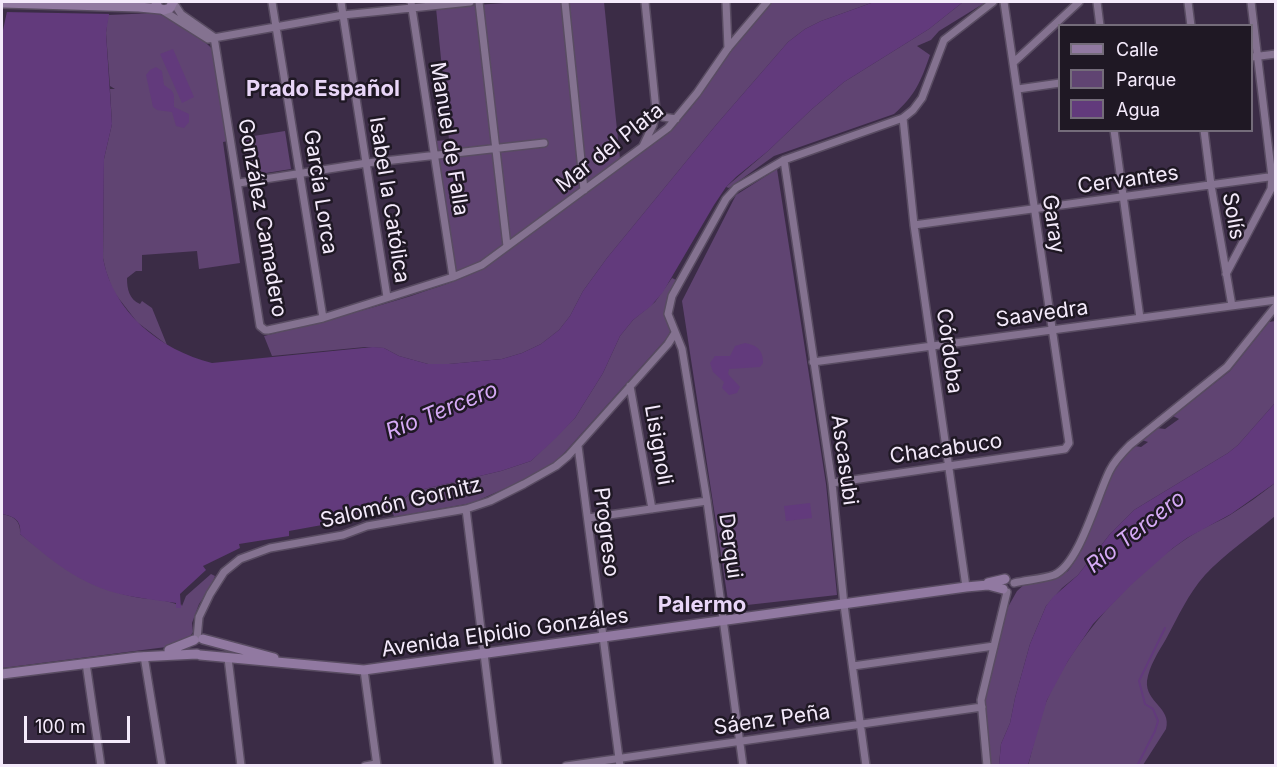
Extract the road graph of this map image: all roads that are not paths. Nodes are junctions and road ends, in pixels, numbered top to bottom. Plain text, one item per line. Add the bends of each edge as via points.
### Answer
1 (151, 2) edge
2 (173, 2) edge
3 (272, 2) edge
4 (341, 2) edge
5 (470, 2) edge
6 (479, 2) edge
7 (565, 2) edge
8 (645, 2) edge
9 (726, 2) edge
10 (767, 2) edge
11 (993, 2) edge
12 (1005, 2) edge
13 (1079, 2) edge
14 (1097, 2) edge
15 (1188, 2) edge
16 (1251, 2) edge
17 (2, 3) edge
18 (411, 4) edge
19 (139, 7) junction
20 (160, 7) edge
21 (343, 15) junction
22 (1100, 24) edge
23 (1191, 24) edge
24 (1253, 24) edge
25 (277, 26) junction
26 (1253, 30) edge
27 (214, 37) junction
28 (728, 48) junction
29 (1275, 54) edge
30 (1255, 57) edge
31 (1014, 62) junction
32 (1058, 84) edge
33 (1018, 89) junction
34 (656, 110) junction
35 (903, 118) junction
36 (676, 119) junction
37 (1114, 132) edge
38 (1204, 132) edge
39 (544, 143) dead end
40 (642, 148) junction
41 (496, 149) junction
42 (434, 154) junction
43 (784, 160) junction
44 (367, 163) junction
45 (300, 172) junction
46 (1274, 176) edge
47 (239, 183) junction
48 (1211, 185) junction
49 (584, 190) junction
50 (1123, 197) junction
51 (1034, 210) junction
52 (914, 225) junction
53 (507, 246) junction
54 (1226, 274) junction
55 (453, 278) junction
56 (387, 297) junction
57 (1275, 300) edge
58 (1232, 306) junction
59 (1275, 306) edge
60 (323, 318) junction
61 (1140, 318) junction
62 (268, 330) joint
63 (1052, 330) junction
64 (675, 333) junction
65 (932, 346) junction
66 (813, 362) junction
67 (630, 386) junction
68 (578, 446) junction
69 (1065, 449) joint
70 (947, 466) junction
71 (832, 483) junction
72 (706, 501) junction
73 (466, 508) junction
74 (652, 509) junction
75 (588, 518) junction
76 (1009, 581) junction
77 (983, 585) junction
78 (966, 587) junction
79 (1005, 591) junction
80 (844, 604) junction
81 (723, 620) junction
82 (602, 638) junction
83 (198, 639) junction
84 (994, 646) junction
85 (198, 654) junction
86 (483, 655) junction
87 (144, 656) junction
88 (228, 658) junction
89 (86, 663) junction
90 (297, 663) junction
91 (853, 666) junction
92 (364, 670) junction
93 (2, 673) edge
94 (982, 707) junction
95 (860, 724) junction
96 (740, 740) junction
97 (619, 762) edge
98 (101, 765) edge
99 (162, 765) edge
100 (241, 765) edge
101 (365, 765) edge
102 (376, 765) edge
103 (498, 765) edge
104 (566, 765) edge
105 (743, 765) edge
106 (866, 765) edge
107 (987, 765) edge

1 - 19 main road
2 - 20 main road via 169,9
2 - 27 street via 181,14
3 - 25 street, García Lorca
4 - 21 street, Isabel la Católica
5 - 18 street
6 - 41 street
7 - 49 street
8 - 34 street
9 - 28 street
10 - 28 street, Mar del Plata
11 - 35 street via 944,40 922,98
12 - 31 street, Garay
13 - 31 street
14 - 22 street
15 - 23 street
16 - 24 street
17 - 19 main road
18 - 21 street
18 - 42 street, Manuel de Falla
19 - 20 main road
20 - 27 street via 203,37
21 - 25 street
21 - 44 street, Isabel la Católica
25 - 27 street
25 - 45 street, García Lorca
26 - 30 street
27 - 47 street, González Camadero
28 - 36 street, Mar del Plata
29 - 30 street
30 - 46 street
31 - 33 street, Garay
32 - 33 street
33 - 51 street, Garay
34 - 36 street via 663,117
34 - 40 street
35 - 43 street
35 - 52 street, Córdoba
36 - 40 street, Mar del Plata
37 - 50 street
38 - 48 street, Solís
39 - 41 street
40 - 49 street, Mar del Plata
41 - 42 street
41 - 53 street
42 - 44 street
42 - 55 street, Manuel de Falla
43 - 64 street via 736,188 726,199 672,296 668,314
43 - 66 street, Ascasubi
44 - 45 street
44 - 56 street, Isabel la Católica
45 - 47 street
45 - 60 street, García Lorca
46 - 48 street, Cervantes
46 - 54 street via 1271,189
47 - 62 street, González Camadero via 260,326
48 - 50 street, Cervantes
48 - 54 street, Solís
49 - 53 street, Mar del Plata
50 - 51 street, Cervantes
50 - 61 street
51 - 52 street, Cervantes
51 - 63 street, Garay
52 - 65 street, Córdoba
53 - 55 street, Mar del Plata via 473,270
54 - 58 street, Solís
55 - 56 street, Mar del Plata
56 - 60 street, Mar del Plata
57 - 58 street, Saavedra
58 - 61 street, Saavedra
59 - 76 street via 1227,367 1117,458 1065,567 1055,574
60 - 62 street, Mar del Plata
61 - 63 street, Saavedra
63 - 65 street, Saavedra
63 - 69 street, Garay via 1069,443
64 - 67 street, Salomón Gornitz
64 - 72 street, Derqui via 682,348
65 - 66 street, Saavedra
65 - 70 street, Córdoba
66 - 71 street, Ascasubi
67 - 68 street, Salomón Gornitz
67 - 74 street, Lisignoli
68 - 73 street, Salomón Gornitz via 544,474
68 - 75 street, Progreso
69 - 70 street, Chacabuco
70 - 71 street, Chacabuco
70 - 78 street, Córdoba
71 - 80 street, Ascasubi
72 - 74 street
72 - 81 street, Derqui
73 - 83 street, Salomón Gornitz via 367,526 244,557 224,572 210,594 199,617
73 - 86 street
74 - 75 street
75 - 82 street, Progreso
76 - 77 main road
76 - 79 street via 1012,590
76 - 79 street via 1001,583
77 - 78 main road, Avenida Elpidio Gonzáles
77 - 79 main road, Avenida Elpidio Gonzáles
78 - 80 main road, Avenida Elpidio Gonzáles
79 - 84 street
80 - 81 main road, Avenida Elpidio Gonzáles
80 - 91 street, Ascasubi
81 - 82 main road, Avenida Elpidio Gonzáles
81 - 96 street, Derqui
82 - 86 main road, Avenida Elpidio Gonzáles
82 - 97 street, Progreso
83 - 85 main road via 207,643 207,648 205,653
83 - 87 main road, Avenida Elpidio Gonzáles
83 - 90 main road, Avenida Elpidio Gonzáles
84 - 91 street
84 - 94 street
85 - 87 main road, Avenida Elpidio Gonzáles
85 - 88 main road, Avenida Elpidio Gonzáles
86 - 92 main road, Avenida Elpidio Gonzáles
86 - 103 street
87 - 89 main road, Avenida Elpidio Gonzáles
87 - 99 street
88 - 90 main road, Avenida Elpidio Gonzáles
88 - 100 street
89 - 93 main road, Avenida Elpidio Gonzáles
89 - 98 street
90 - 92 main road, Avenida Elpidio Gonzáles
91 - 95 street, Ascasubi
92 - 102 street
94 - 95 street, Sáenz Peña
94 - 107 street
95 - 96 street, Sáenz Peña
95 - 106 street, Ascasubi
96 - 97 street, Sáenz Peña
96 - 105 street, Derqui
97 - 104 street, Sáenz Peña
101 - 102 street

